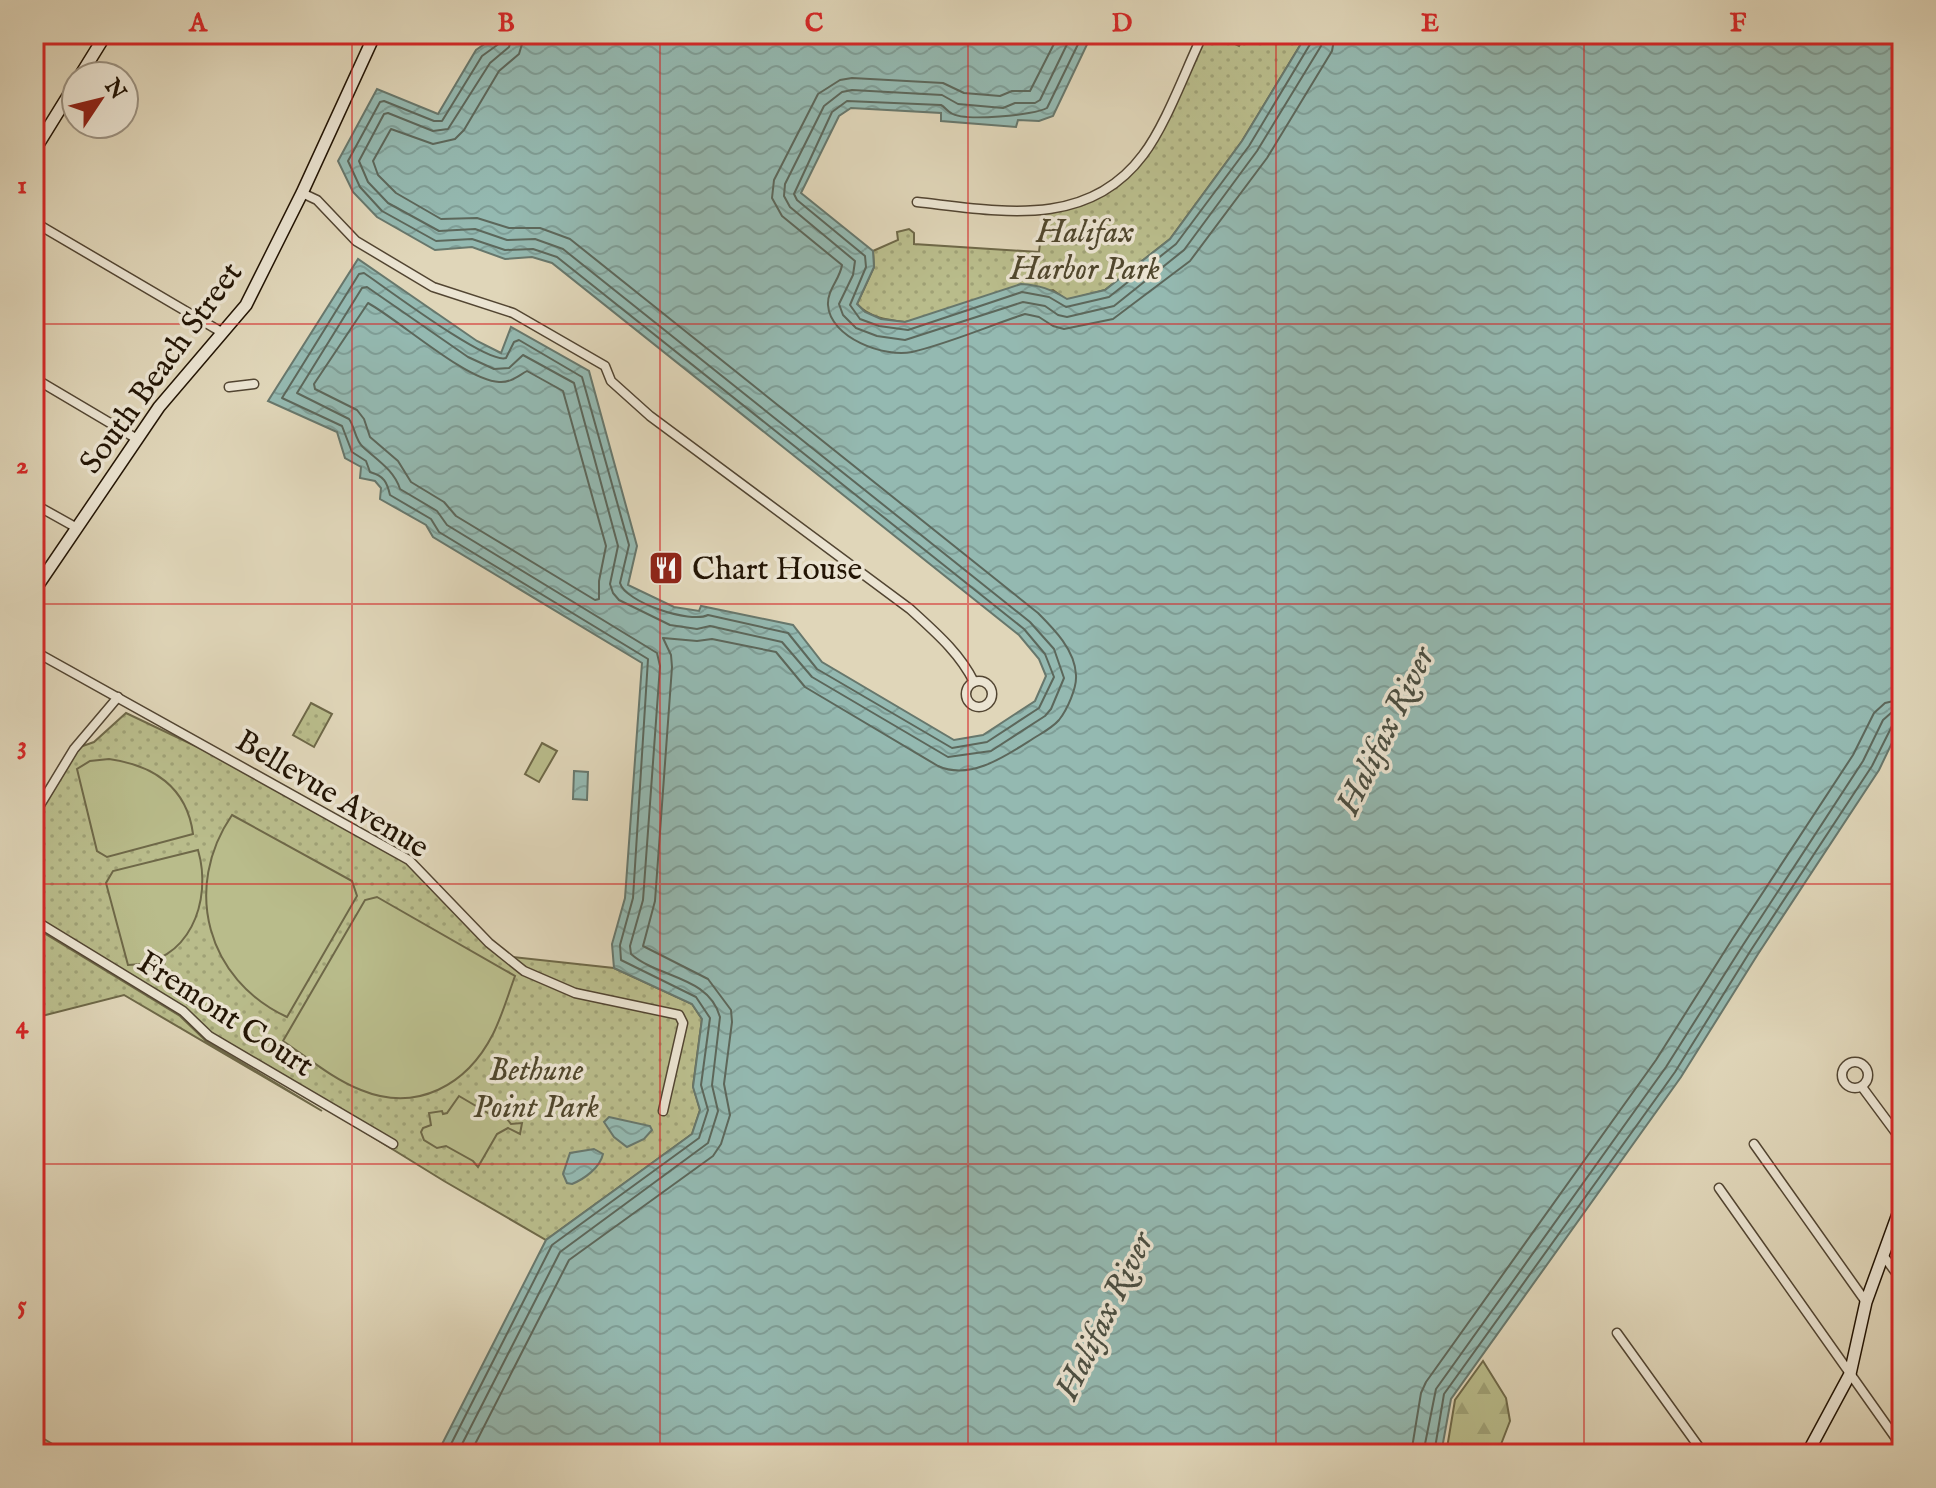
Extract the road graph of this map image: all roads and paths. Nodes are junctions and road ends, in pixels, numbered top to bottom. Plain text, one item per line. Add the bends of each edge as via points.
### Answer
1 (106, 34) edge
2 (375, 34) edge
3 (1203, 34) edge
4 (90, 60) edge
5 (60, 109) edge
6 (34, 151) edge
7 (302, 193) junction
8 (917, 202) dead end
9 (34, 222) edge
10 (223, 333) junction
11 (34, 378) edge
12 (254, 384) dead end
13 (229, 387) dead end
14 (137, 439) junction
15 (34, 504) edge
16 (77, 528) junction
17 (34, 591) edge
18 (34, 651) edge
19 (974, 682) dead end
20 (118, 697) junction
21 (34, 815) edge
22 (34, 920) edge
23 (1862, 1087) dead end
24 (663, 1111) dead end
25 (1902, 1141) edge
26 (393, 1144) dead end
27 (1754, 1144) dead end
28 (1719, 1188) dead end
29 (1902, 1203) edge
30 (1883, 1255) junction
31 (1902, 1281) edge
32 (1866, 1302) junction
33 (1617, 1333) dead end
34 (1850, 1374) junction
35 (1902, 1447) edge
36 (1704, 1454) edge
37 (1807, 1454) edge

1 - 4 street
2 - 7 street, South Beach Street
3 - 8 street via 1145,153 1107,190 1057,210
5 - 6 street
7 - 10 street, South Beach Street via 246,305
7 - 19 street via 317,200 356,241 433,287 513,313 605,366 611,381 650,416 910,609 945,641
9 - 10 street
10 - 14 street, South Beach Street
11 - 14 street
12 - 13 street
14 - 16 street, South Beach Street
15 - 16 street
16 - 17 street, South Beach Street
18 - 20 street, Bellevue Avenue
20 - 21 street via 74,749
20 - 24 street, Bellevue Avenue via 409,860 489,943 524,971 575,993 679,1015 683,1023
22 - 26 street, Fremont Court via 183,1011 209,1036
23 - 25 street
27 - 32 street
28 - 34 street
29 - 30 street
30 - 31 street
30 - 32 street
32 - 34 street
33 - 36 street
34 - 35 street
34 - 37 street

